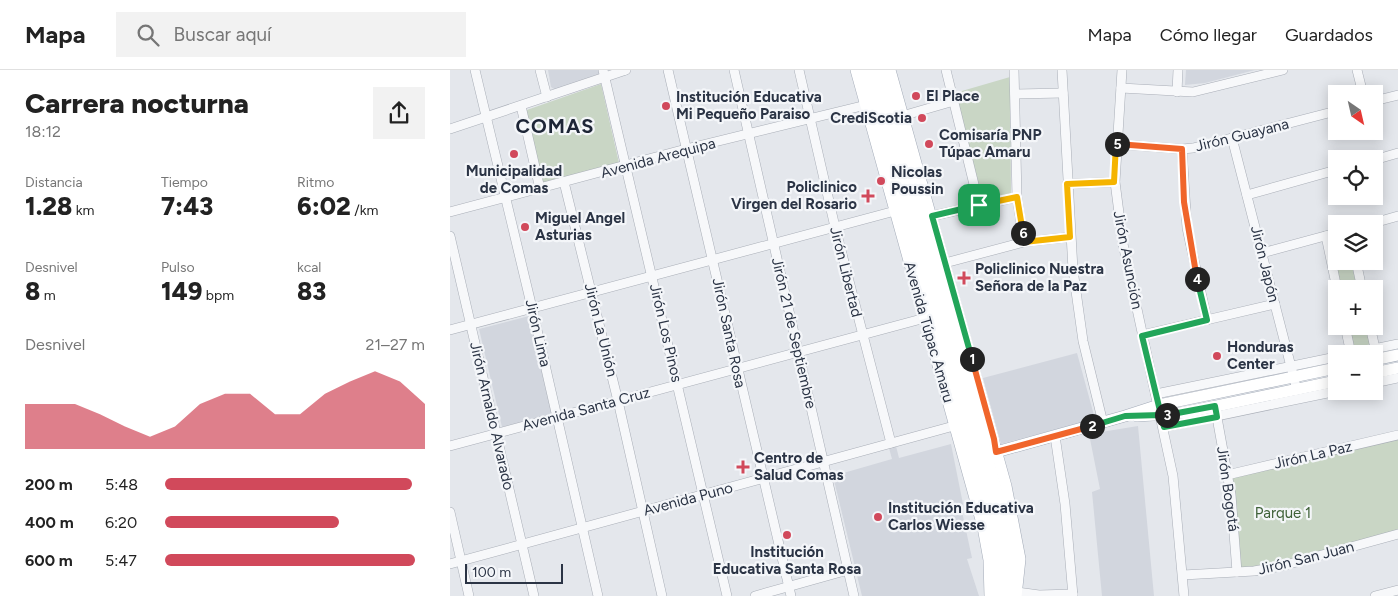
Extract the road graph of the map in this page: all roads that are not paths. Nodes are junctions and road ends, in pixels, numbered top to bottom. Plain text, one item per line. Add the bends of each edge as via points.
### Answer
1 (475, 70) edge
2 (540, 70) edge
3 (626, 70) edge
4 (668, 70) edge
5 (734, 70) edge
6 (800, 70) edge
7 (856, 70) edge
8 (867, 70) edge
9 (880, 70) edge
10 (890, 70) edge
11 (946, 70) edge
12 (1014, 70) edge
13 (1062, 70) edge
14 (1122, 70) edge
15 (1178, 70) edge
16 (1283, 70) edge
17 (1357, 70) edge
18 (604, 74) edge
19 (1361, 85) edge
20 (1121, 88) junction
21 (1176, 92) junction
22 (1063, 93) junction
23 (1015, 94) junction
24 (1398, 94) edge
25 (547, 97) junction
26 (1383, 98) edge
27 (954, 101) junction
28 (866, 105) junction
29 (521, 106) junction
30 (1328, 113) edge
31 (902, 116) junction
32 (487, 118) junction
33 (811, 118) junction
34 (450, 129) edge
35 (749, 134) junction
36 (1232, 138) junction
37 (1116, 144) junction
38 (686, 149) junction
39 (912, 149) junction
40 (1182, 149) junction
41 (1398, 153) edge
42 (1383, 157) edge
43 (626, 166) junction
44 (1328, 172) edge
45 (564, 182) junction
46 (1114, 182) junction
47 (1067, 184) junction
48 (540, 189) junction
49 (1247, 195) junction
50 (1017, 197) junction
51 (505, 198) junction
52 (979, 205) junction
53 (895, 211) junction
54 (450, 212) edge
55 (932, 216) junction
56 (1398, 216) edge
57 (1383, 220) edge
58 (835, 227) junction
59 (450, 236) edge
60 (1326, 236) joint
61 (927, 237) junction
62 (1070, 237) junction
63 (1024, 242) junction
64 (773, 244) junction
65 (1262, 253) junction
66 (713, 260) junction
67 (945, 263) junction
68 (652, 276) junction
69 (1335, 280) edge
70 (592, 292) junction
71 (1275, 304) junction
72 (532, 308) junction
73 (925, 318) junction
74 (1207, 320) junction
75 (471, 325) junction
76 (450, 330) edge
77 (862, 335) junction
78 (1142, 336) junction
79 (1398, 344) edge
80 (1383, 350) edge
81 (798, 352) junction
82 (1383, 354) edge
83 (1398, 355) edge
84 (1328, 360) edge
85 (736, 368) junction
86 (1398, 368) edge
87 (1328, 369) edge
88 (1292, 371) junction
89 (1383, 371) edge
90 (1398, 378) edge
91 (1383, 381) edge
92 (1328, 383) edge
93 (678, 384) junction
94 (1297, 390) junction
95 (1328, 393) edge
96 (618, 401) junction
97 (1160, 410) junction
98 (1216, 412) junction
99 (556, 417) junction
100 (965, 423) junction
101 (1103, 423) junction
102 (496, 434) junction
103 (1398, 435) edge
104 (1055, 436) junction
105 (891, 443) junction
106 (450, 446) edge
107 (996, 452) junction
108 (823, 462) junction
109 (1227, 475) junction
110 (762, 479) junction
111 (704, 494) junction
112 (642, 511) junction
113 (450, 512) edge
114 (582, 528) junction
115 (1398, 534) edge
116 (522, 544) junction
117 (461, 561) junction
118 (450, 564) edge
119 (848, 570) junction
120 (1237, 572) junction
121 (1183, 575) junction
122 (1398, 590) edge
123 (790, 591) edge
124 (1014, 595) edge
125 (1073, 595) edge
126 (469, 596) edge
127 (534, 596) edge
128 (598, 596) edge
129 (662, 596) edge
130 (727, 596) edge
131 (755, 596) edge
132 (854, 596) edge
133 (990, 596) edge
134 (998, 596) edge
135 (1184, 596) edge
136 (1375, 596) edge

1 - 32 street, Jirón Lima
2 - 25 street
3 - 18 street
4 - 38 street, Jirón Santa Rosa
5 - 35 street, Jirón 21 de Septiembre
6 - 33 street, Jirón Libertad
7 - 28 main road, Avenida Túpac Amaru
8 - 100 highway, Avenida Túpac Amaru
9 - 61 highway, Avenida Túpac Amaru
10 - 31 main road
11 - 27 street
12 - 23 street
13 - 22 street
14 - 20 street, Jirón Asunción
15 - 21 street
16 - 21 street via 1209,89
17 - 19 street
18 - 25 street
18 - 43 street, Jirón Los Pinos
20 - 21 street
20 - 37 street, Jirón Asunción
22 - 23 street
22 - 47 street
23 - 50 street
24 - 26 street
25 - 29 street
27 - 31 street
27 - 52 street
28 - 33 street, Avenida Arequipa
28 - 53 main road, Avenida Túpac Amaru
29 - 32 street
29 - 48 street
30 - 36 street, Jirón Guayana
31 - 39 main road
32 - 34 street
32 - 51 street, Jirón Lima
33 - 35 street, Avenida Arequipa
33 - 58 street, Jirón Libertad
35 - 38 street, Avenida Arequipa
35 - 64 street, Jirón 21 de Septiembre
36 - 40 street, Jirón Guayana
36 - 49 street, Jirón Japón
37 - 40 street, Jirón Guayana
37 - 46 street, Jirón Asunción
38 - 43 street, Avenida Arequipa
38 - 66 street, Jirón Santa Rosa
39 - 55 main road
39 - 61 highway via 929,230
40 - 74 street via 1187,228
41 - 42 street
43 - 45 street, Avenida Arequipa
43 - 68 street, Jirón Los Pinos
44 - 49 street
45 - 48 street, Avenida Arequipa
45 - 70 street, Jirón La Unión
46 - 47 street
46 - 78 street, Jirón Asunción
47 - 62 street
48 - 51 street, Avenida Arequipa
49 - 65 street, Jirón Japón
50 - 52 street
50 - 63 street
51 - 54 street, Avenida Arequipa
51 - 72 street, Jirón Lima
52 - 55 street
53 - 58 street
53 - 73 main road, Avenida Túpac Amaru
55 - 67 main road
56 - 57 street
58 - 64 street
58 - 77 street, Jirón Libertad
59 - 75 street, Jirón Arnaldo Alvarado
60 - 65 street
60 - 69 street
61 - 100 highway, Avenida Túpac Amaru
62 - 63 street
62 - 101 street via 1083,341
63 - 67 street
64 - 66 street
64 - 81 street, Jirón 21 de Septiembre
65 - 71 street, Jirón Japón
66 - 68 street
66 - 85 street, Jirón Santa Rosa
67 - 107 main road
68 - 70 street
68 - 93 street, Jirón Los Pinos
70 - 72 street
70 - 96 street, Jirón La Unión
71 - 74 street
71 - 88 street, Jirón Japón
72 - 75 street
72 - 99 street, Jirón Lima
73 - 77 street, Avenida Santa Cruz
73 - 100 main road, Avenida Túpac Amaru
74 - 78 street
75 - 76 street
75 - 102 street, Jirón Arnaldo Alvarado
77 - 81 street, Avenida Santa Cruz
77 - 105 street, Jirón Libertad
78 - 97 street, Jirón Asunción
79 - 80 street
81 - 85 street, Avenida Santa Cruz
81 - 108 street, Jirón 21 de Septiembre
82 - 83 main road
84 - 88 street
85 - 93 street, Avenida Santa Cruz
85 - 110 street, Jirón Santa Rosa
86 - 89 main road
87 - 88 main road
88 - 94 street, Jirón Japón
88 - 97 main road
90 - 91 street
92 - 94 main road
93 - 96 street, Avenida Santa Cruz
93 - 111 street, Jirón Los Pinos
94 - 98 main road
95 - 98 street
96 - 99 street, Avenida Santa Cruz
96 - 112 street, Jirón La Unión
97 - 98 main road
97 - 101 main road
97 - 121 street, Jirón Asunción via 1177,506
98 - 109 street, Jirón Bogotá
99 - 102 street, Avenida Santa Cruz
99 - 114 street, Jirón Lima
100 - 105 street, Avenida Puno
100 - 124 highway, Avenida Túpac Amaru via 1008,541 1009,577
100 - 133 main road, Avenida Túpac Amaru via 987,546
100 - 134 highway, Avenida Túpac Amaru via 997,544
101 - 104 main road
102 - 106 street, Avenida Santa Cruz
102 - 116 street, Jirón Arnaldo Alvarado
103 - 109 street, Jirón La Paz
104 - 107 main road
104 - 125 street
105 - 108 street, Avenida Puno
107 - 124 main road via 1018,540 1020,559
108 - 110 street, Avenida Puno
108 - 119 street, Jirón 21 de Septiembre
109 - 120 street, Jirón Bogotá
110 - 111 street, Avenida Puno
110 - 123 street, Jirón Santa Rosa
111 - 112 street, Avenida Puno
111 - 130 street, Jirón Los Pinos
112 - 114 street, Avenida Puno
112 - 129 street, Jirón La Unión
113 - 117 street
114 - 116 street, Avenida Puno
114 - 128 street, Jirón Lima
115 - 120 street, Jirón San Juan via 1282,566
116 - 117 street, Avenida Puno
116 - 127 street, Jirón Arnaldo Alvarado
117 - 118 street, Avenida Puno
117 - 126 street
119 - 123 street
119 - 132 street, Jirón 21 de Septiembre
120 - 121 street, Jirón San Juan
121 - 135 street, Jirón Asunción
122 - 136 street
123 - 131 street
124 - 125 street

